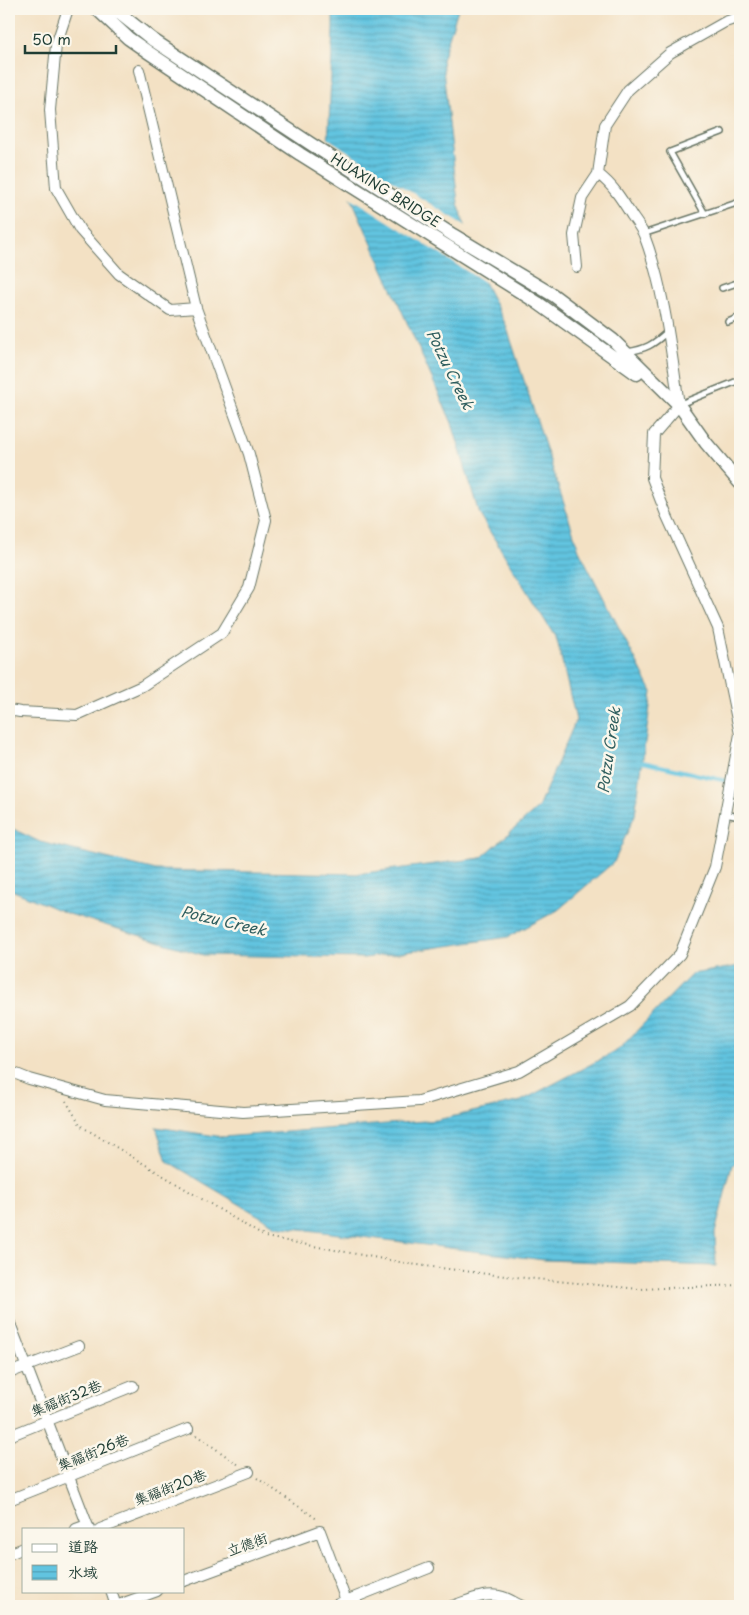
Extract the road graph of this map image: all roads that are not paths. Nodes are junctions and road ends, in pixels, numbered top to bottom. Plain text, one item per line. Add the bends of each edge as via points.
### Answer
1 (68, 9) edge
2 (97, 9) edge
3 (114, 9) edge
4 (740, 16) edge
5 (139, 70) dead end
6 (722, 132) dead end
7 (598, 174) junction
8 (740, 202) edge
9 (705, 214) junction
10 (643, 234) junction
11 (577, 267) dead end
12 (740, 282) edge
13 (722, 288) dead end
14 (196, 308) junction
15 (740, 317) edge
16 (728, 322) dead end
17 (668, 332) junction
18 (624, 352) junction
19 (740, 380) edge
20 (679, 404) junction
21 (738, 477) edge
22 (9, 710) edge
23 (725, 814) junction
24 (740, 817) edge
25 (9, 1071) edge
26 (9, 1321) edge
27 (79, 1346) dead end
28 (26, 1366) junction
29 (9, 1372) edge
30 (132, 1386) dead end
31 (47, 1420) junction
32 (188, 1429) road end
33 (9, 1436) edge
34 (249, 1472) road end
35 (68, 1477) junction
36 (9, 1500) edge
37 (89, 1527) edge
38 (103, 1528) edge
39 (22, 1549) edge
40 (9, 1554) edge
41 (429, 1568) dead end
42 (185, 1582) edge
43 (111, 1592) edge
44 (154, 1592) edge
45 (347, 1604) edge
46 (116, 1606) edge
47 (333, 1606) edge
48 (452, 1606) edge
49 (522, 1606) edge

1 - 14 street via 56,45 50,110 56,188 80,230 119,274 170,310
2 - 20 street, HUAXING BRIDGE via 148,52 300,154 538,303
3 - 18 street, HUAXING BRIDGE via 153,40 310,144 552,295 613,340
4 - 7 street via 670,53 628,90 605,126
5 - 14 street
6 - 9 lane via 670,152
7 - 10 street via 617,192
7 - 11 street via 582,198 574,235
8 - 9 lane
9 - 10 lane
10 - 17 street
12 - 13 lane
14 - 22 street via 249,454 266,520 249,588 222,633 142,686 78,715
15 - 16 lane
17 - 18 lane via 654,344
17 - 20 street
18 - 20 street, HUAXING BRIDGE
19 - 20 lane
20 - 21 street via 706,443
20 - 23 street via 654,434 652,478 718,628 740,734
23 - 24 lane
23 - 25 street via 715,867 680,954 630,1006 519,1071 420,1101 243,1112 105,1100
26 - 28 street
27 - 28 street
28 - 29 street
28 - 31 street
30 - 31 street, 集福街32巷
31 - 33 street, 集福街32巷
31 - 35 street
32 - 35 street, 集福街26巷
34 - 38 street, 集福街20巷
35 - 36 street, 集福街26巷
35 - 37 street
39 - 40 street
41 - 45 street
42 - 45 street, 立德街 via 320,1532
43 - 46 street
44 - 46 street
45 - 47 street
48 - 49 street via 480,1596 503,1597

